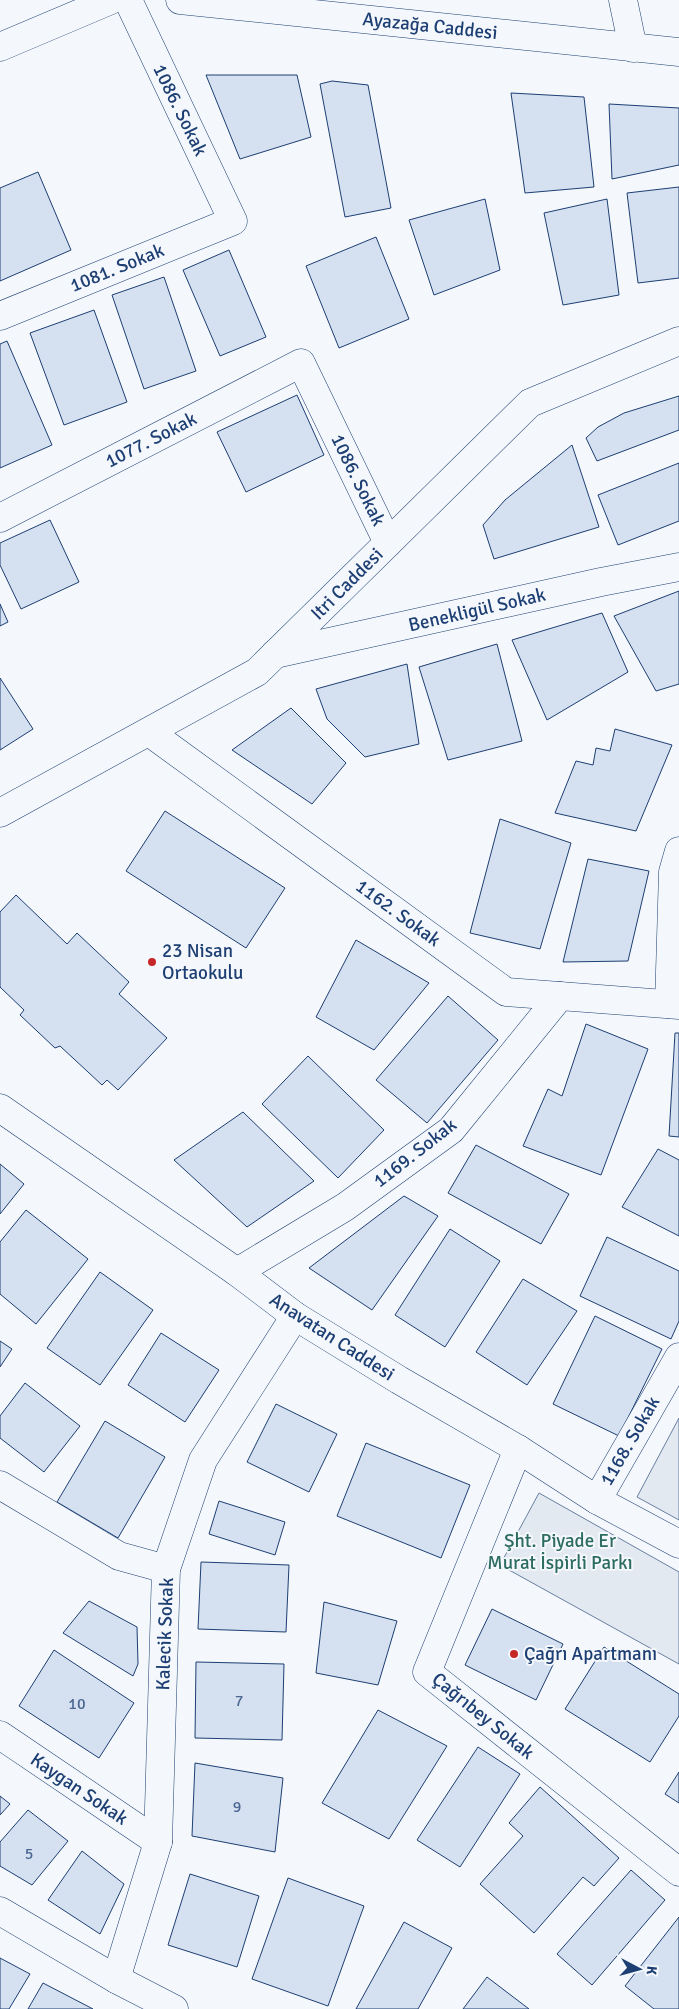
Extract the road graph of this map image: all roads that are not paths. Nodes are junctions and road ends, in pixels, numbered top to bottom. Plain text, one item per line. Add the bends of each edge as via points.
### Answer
1 (111, 0) edge
2 (128, 0) edge
3 (180, 0) edge
4 (623, 0) edge
5 (390, 11) edge
6 (0, 47) edge
7 (633, 48) junction
8 (679, 52) edge
9 (233, 221) joint
10 (0, 316) edge
11 (679, 341) edge
12 (302, 362) joint
13 (0, 518) edge
14 (388, 543) junction
15 (679, 567) edge
16 (275, 654) junction
17 (149, 732) junction
18 (0, 813) edge
19 (679, 851) edge
20 (560, 996) junction
21 (674, 1005) edge
22 (0, 1108) edge
23 (237, 1272) junction
24 (295, 1316) junction
25 (679, 1357) edge
26 (518, 1449) junction
27 (0, 1486) edge
28 (597, 1500) junction
29 (679, 1544) edge
30 (166, 1569) junction
31 (0, 1735) edge
32 (158, 1842) junction
33 (679, 1872) edge
34 (0, 1911) edge
35 (116, 1979) junction
36 (174, 2009) edge

1 - 6 street
2 - 9 street, 1086. Sokak
3 - 5 street, Ayazağa Caddesi
4 - 7 street
5 - 7 street, Ayazağa Caddesi
7 - 8 street, Ayazağa Caddesi
9 - 10 street, 1081. Sokak
11 - 14 street, Itri Caddesi via 530,403
12 - 13 street, 1077. Sokak
12 - 14 street, 1086. Sokak
14 - 16 street, Itri Caddesi
15 - 16 street, Benekligül Sokak
16 - 17 street, Itri Caddesi via 257,672
17 - 18 street, Itri Caddesi
17 - 20 street, 1162. Sokak via 506,992
19 - 21 street via 673,872
20 - 21 street, 1162. Sokak
20 - 23 street, 1169. Sokak via 451,1130 345,1207
22 - 23 street, Anavatan Caddesi
23 - 24 street, Anavatan Caddesi
24 - 26 street, Anavatan Caddesi
24 - 30 street, Kalecik Sokak via 203,1460
25 - 28 street, 1168. Sokak
26 - 28 street, Anavatan Caddesi
26 - 33 street, Çağrıbey Sokak via 427,1672
27 - 30 street via 118,1556
28 - 29 street, Anavatan Caddesi
30 - 32 street, Kalecik Sokak
31 - 32 street, Kaygan Sokak
32 - 35 street, Kalecik Sokak
34 - 35 street
35 - 36 street

